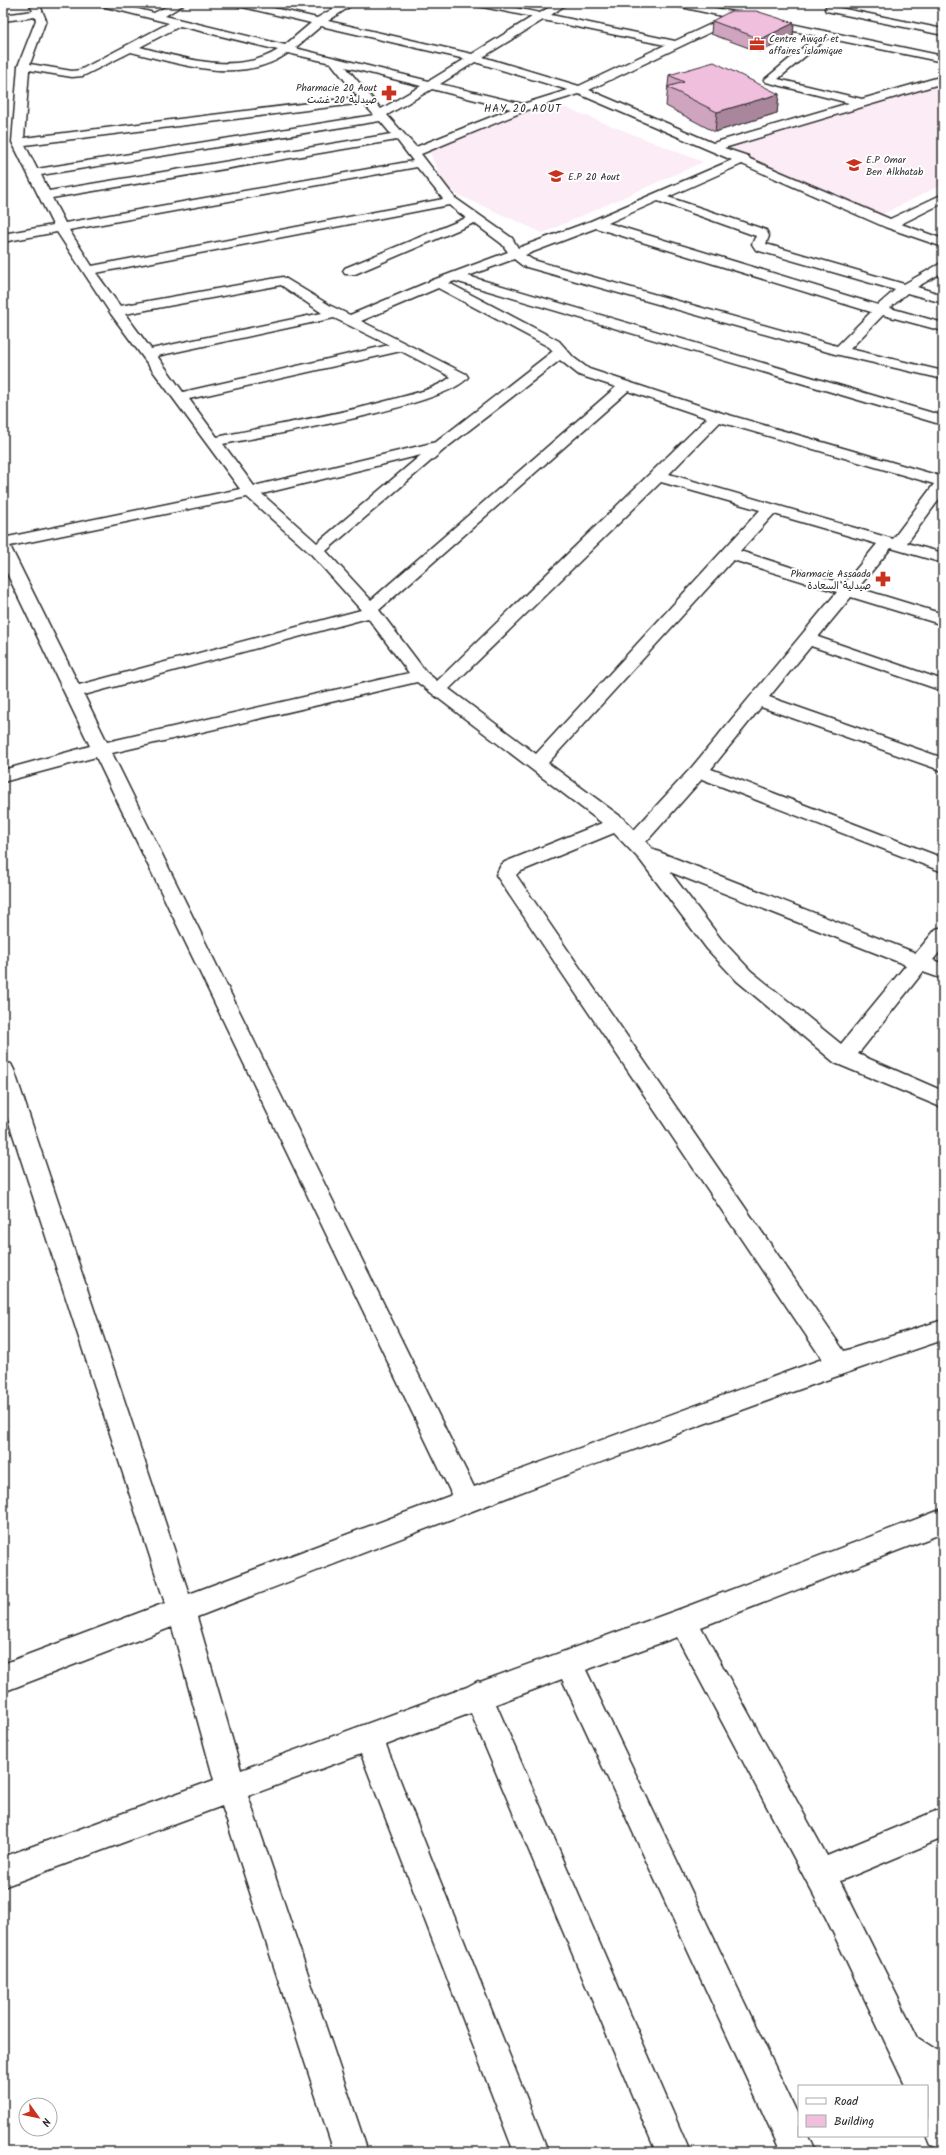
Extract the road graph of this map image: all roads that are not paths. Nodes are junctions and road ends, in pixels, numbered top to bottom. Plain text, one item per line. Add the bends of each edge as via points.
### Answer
1 (102, 3) edge
2 (181, 3) edge
3 (238, 3) edge
4 (350, 3) edge
5 (478, 3) edge
6 (563, 3) edge
7 (678, 3) edge
8 (834, 6) edge
9 (36, 8) edge
10 (156, 16) junction
11 (541, 16) junction
12 (736, 16) junction
13 (3, 18) edge
14 (179, 22) junction
15 (319, 22) junction
16 (803, 30) junction
17 (943, 32) edge
18 (824, 35) junction
19 (675, 44) junction
20 (130, 48) junction
21 (287, 49) junction
22 (474, 58) junction
23 (943, 59) edge
24 (335, 61) junction
25 (24, 66) junction
26 (943, 79) edge
27 (432, 84) junction
28 (580, 90) junction
29 (366, 99) junction
30 (864, 103) junction
31 (523, 108) junction
32 (381, 116) junction
33 (399, 136) junction
34 (18, 142) junction
35 (712, 147) junction
36 (417, 158) junction
37 (744, 160) junction
38 (33, 173) junction
39 (46, 195) junction
40 (657, 197) junction
41 (943, 198) edge
42 (451, 201) junction
43 (476, 218) junction
44 (596, 224) junction
45 (890, 224) junction
46 (61, 228) junction
47 (3, 238) edge
48 (943, 243) edge
49 (516, 255) junction
50 (943, 266) edge
51 (88, 271) junction
52 (350, 271) dead end
53 (456, 277) junction
54 (438, 283) junction
55 (904, 290) junction
56 (943, 299) edge
57 (880, 310) junction
58 (116, 311) junction
59 (335, 314) junction
60 (350, 321) junction
61 (943, 327) edge
62 (404, 346) junction
63 (840, 350) junction
64 (562, 352) junction
65 (148, 354) junction
66 (943, 375) edge
67 (626, 386) junction
68 (180, 397) junction
69 (717, 416) junction
70 (943, 421) edge
71 (212, 442) junction
72 (441, 445) junction
73 (658, 476) junction
74 (943, 483) edge
75 (250, 492) junction
76 (770, 508) junction
77 (892, 543) junction
78 (3, 544) edge
79 (3, 548) edge
80 (316, 551) junction
81 (729, 554) junction
82 (943, 558) edge
83 (849, 590) junction
84 (371, 611) junction
85 (943, 620) edge
86 (807, 639) junction
87 (420, 676) junction
88 (943, 686) edge
89 (439, 689) junction
90 (75, 692) junction
91 (757, 699) junction
92 (102, 749) junction
93 (537, 764) junction
94 (943, 765) edge
95 (699, 771) junction
96 (3, 776) edge
97 (617, 824) junction
98 (641, 849) junction
99 (943, 865) edge
100 (943, 934) edge
101 (922, 963) junction
102 (943, 972) edge
103 (843, 1057) junction
104 (3, 1070) edge
105 (943, 1100) edge
106 (943, 1330) edge
107 (840, 1364) junction
108 (468, 1501) junction
109 (943, 1521) edge
110 (180, 1611) junction
111 (683, 1621) junction
112 (568, 1662) junction
113 (3, 1678) edge
114 (478, 1695) junction
115 (368, 1736) junction
116 (231, 1788) junction
117 (943, 1822) edge
118 (3, 1872) edge
119 (820, 1874) junction
120 (906, 2049) junction
121 (943, 2073) edge
122 (922, 2085) edge
123 (928, 2098) edge
124 (943, 2133) edge
125 (351, 2152) edge
126 (531, 2152) edge
127 (673, 2152) edge
128 (798, 2152) edge

1 - 10 street
2 - 10 street
3 - 15 street
4 - 15 street
5 - 11 street
6 - 11 street
7 - 12 street
8 - 16 street
8 - 17 street
9 - 13 street
9 - 25 street via 41,20
10 - 14 street
11 - 19 street
11 - 22 street
12 - 16 street
12 - 19 street
14 - 20 street
14 - 21 street
15 - 21 street
15 - 22 street
16 - 18 street
18 - 23 street
18 - 30 street via 770,80
19 - 28 street
20 - 21 street via 218,67 246,66
20 - 25 street via 83,73 72,74
21 - 24 street
22 - 27 street
22 - 28 street
24 - 27 street
24 - 29 street
25 - 34 street
26 - 30 street
27 - 31 street
27 - 32 street
28 - 31 street
28 - 35 street
29 - 32 street
29 - 34 street
30 - 35 street
31 - 36 street
32 - 33 street
32 - 38 street
33 - 36 street
33 - 39 street
34 - 38 street
35 - 37 street
36 - 42 street
36 - 46 street
37 - 40 street
37 - 45 street
38 - 39 street
39 - 46 street
40 - 44 street
40 - 55 street via 760,233 763,236 759,244 761,246
41 - 45 street
42 - 43 street
42 - 51 street
43 - 49 street via 507,241
43 - 52 street
44 - 49 street
44 - 57 street
45 - 48 street
46 - 47 street
46 - 51 street
49 - 53 street
49 - 63 street via 543,268
50 - 55 street
51 - 58 street
53 - 54 street
53 - 70 street
54 - 60 street
54 - 64 street via 544,338
55 - 56 street
55 - 57 street
57 - 61 street
57 - 63 street
58 - 59 street via 283,280
58 - 65 street
59 - 60 street
59 - 65 street
60 - 62 street
62 - 68 street
62 - 71 street via 459,375 460,380 456,384 412,400
63 - 66 street
64 - 67 street via 584,372
64 - 72 street
65 - 68 street
67 - 69 street
67 - 84 street
68 - 71 street
69 - 73 street
69 - 74 street
71 - 75 street
72 - 75 street
72 - 80 street
73 - 76 street
73 - 89 street
74 - 77 street
75 - 78 street
75 - 80 street
76 - 77 street
76 - 81 street
77 - 82 street
77 - 83 street
79 - 90 street
80 - 84 street
81 - 83 street
81 - 93 street
83 - 85 street
83 - 86 street
84 - 87 street
84 - 90 street
86 - 88 street
86 - 91 street
87 - 89 street
87 - 92 street
89 - 93 street
90 - 92 street
91 - 94 street
91 - 95 street
92 - 96 street
92 - 108 street
93 - 97 street
95 - 98 street
95 - 99 street
97 - 98 street
97 - 107 street via 512,867 506,875
98 - 101 street
98 - 103 street via 714,944 744,976
100 - 101 street
101 - 102 street
101 - 103 street
103 - 105 street
104 - 110 street
106 - 107 street
107 - 108 street
108 - 110 street
109 - 111 street
110 - 113 street
110 - 116 street
111 - 112 street
111 - 119 street
112 - 114 street
112 - 128 street
114 - 115 street
114 - 127 street
115 - 116 street
115 - 126 street
116 - 118 street
116 - 125 street
117 - 119 street
119 - 120 street
120 - 121 street
120 - 122 street
123 - 124 street

